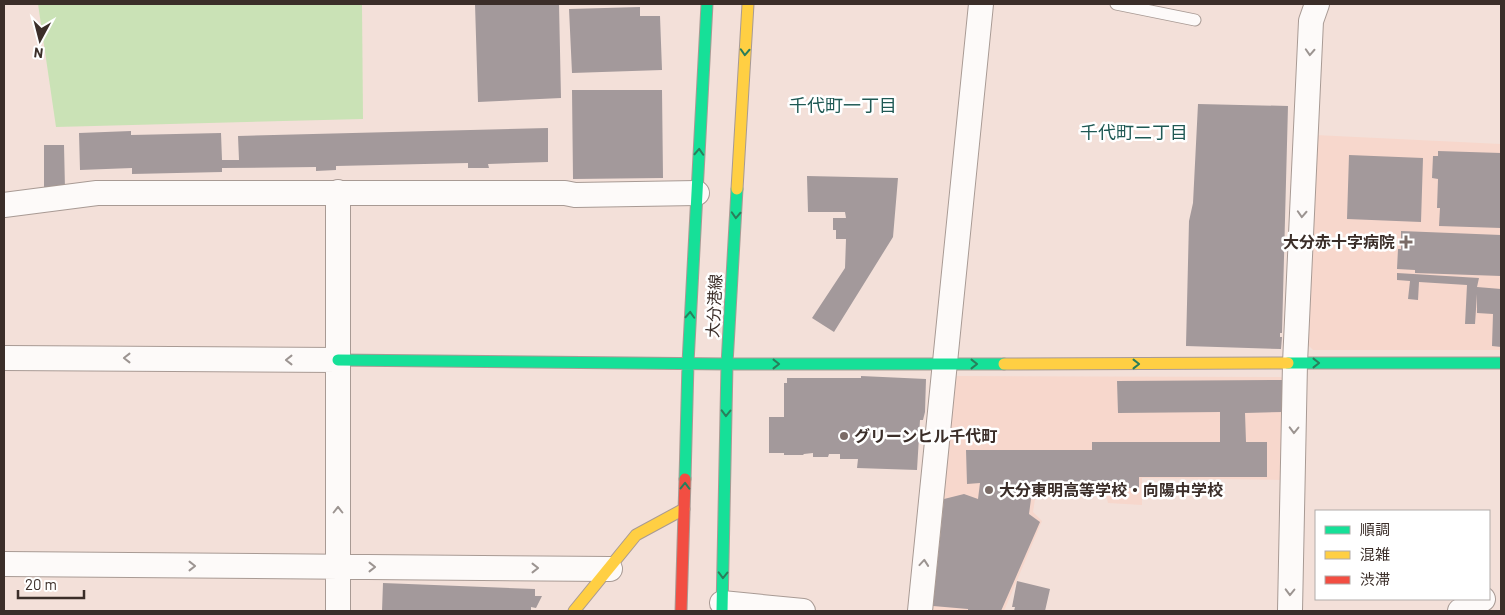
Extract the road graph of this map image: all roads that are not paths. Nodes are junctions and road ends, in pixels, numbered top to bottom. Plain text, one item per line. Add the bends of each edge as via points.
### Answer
1 (707, 4) edge
2 (748, 4) edge
3 (981, 4) edge
4 (1116, 4) edge
5 (1316, 4) edge
6 (1196, 20) dead end
7 (338, 192) junction
8 (697, 193) junction
9 (4, 205) edge
10 (4, 358) edge
11 (338, 360) junction
12 (688, 363) junction
13 (1501, 363) edge
14 (727, 364) junction
15 (944, 364) junction
16 (1295, 364) junction
17 (684, 509) junction
18 (4, 564) edge
19 (338, 567) junction
20 (610, 568) junction
21 (1501, 589) edge
22 (1490, 595) edge
23 (1481, 600) edge
24 (682, 608) edge
25 (722, 608) edge
26 (338, 611) edge
27 (574, 611) edge
28 (803, 611) edge
29 (920, 611) edge
30 (1290, 611) edge
31 (1460, 611) edge

8 -> 1 street, 大分港線
2 -> 14 street, 大分港線
3 - 15 street
4 - 6 lane
5 -> 16 street via 1311,21
7 - 8 street
7 - 9 street via 97,193
7 - 11 street
12 -> 8 street, 大分港線
11 -> 10 street
11 - 12 street
19 -> 11 street
12 - 14 street
17 -> 12 street, 大分港線
16 -> 13 street
14 -> 15 street
14 -> 25 street, 大分港線
15 -> 16 street
29 -> 15 street
16 -> 30 street
17 - 20 street via 636,535
17 - 24 street, 大分港線
18 -> 19 street
19 -> 20 street
19 - 26 street
20 - 27 street
21 - 22 street
23 - 31 street
25 - 28 street

